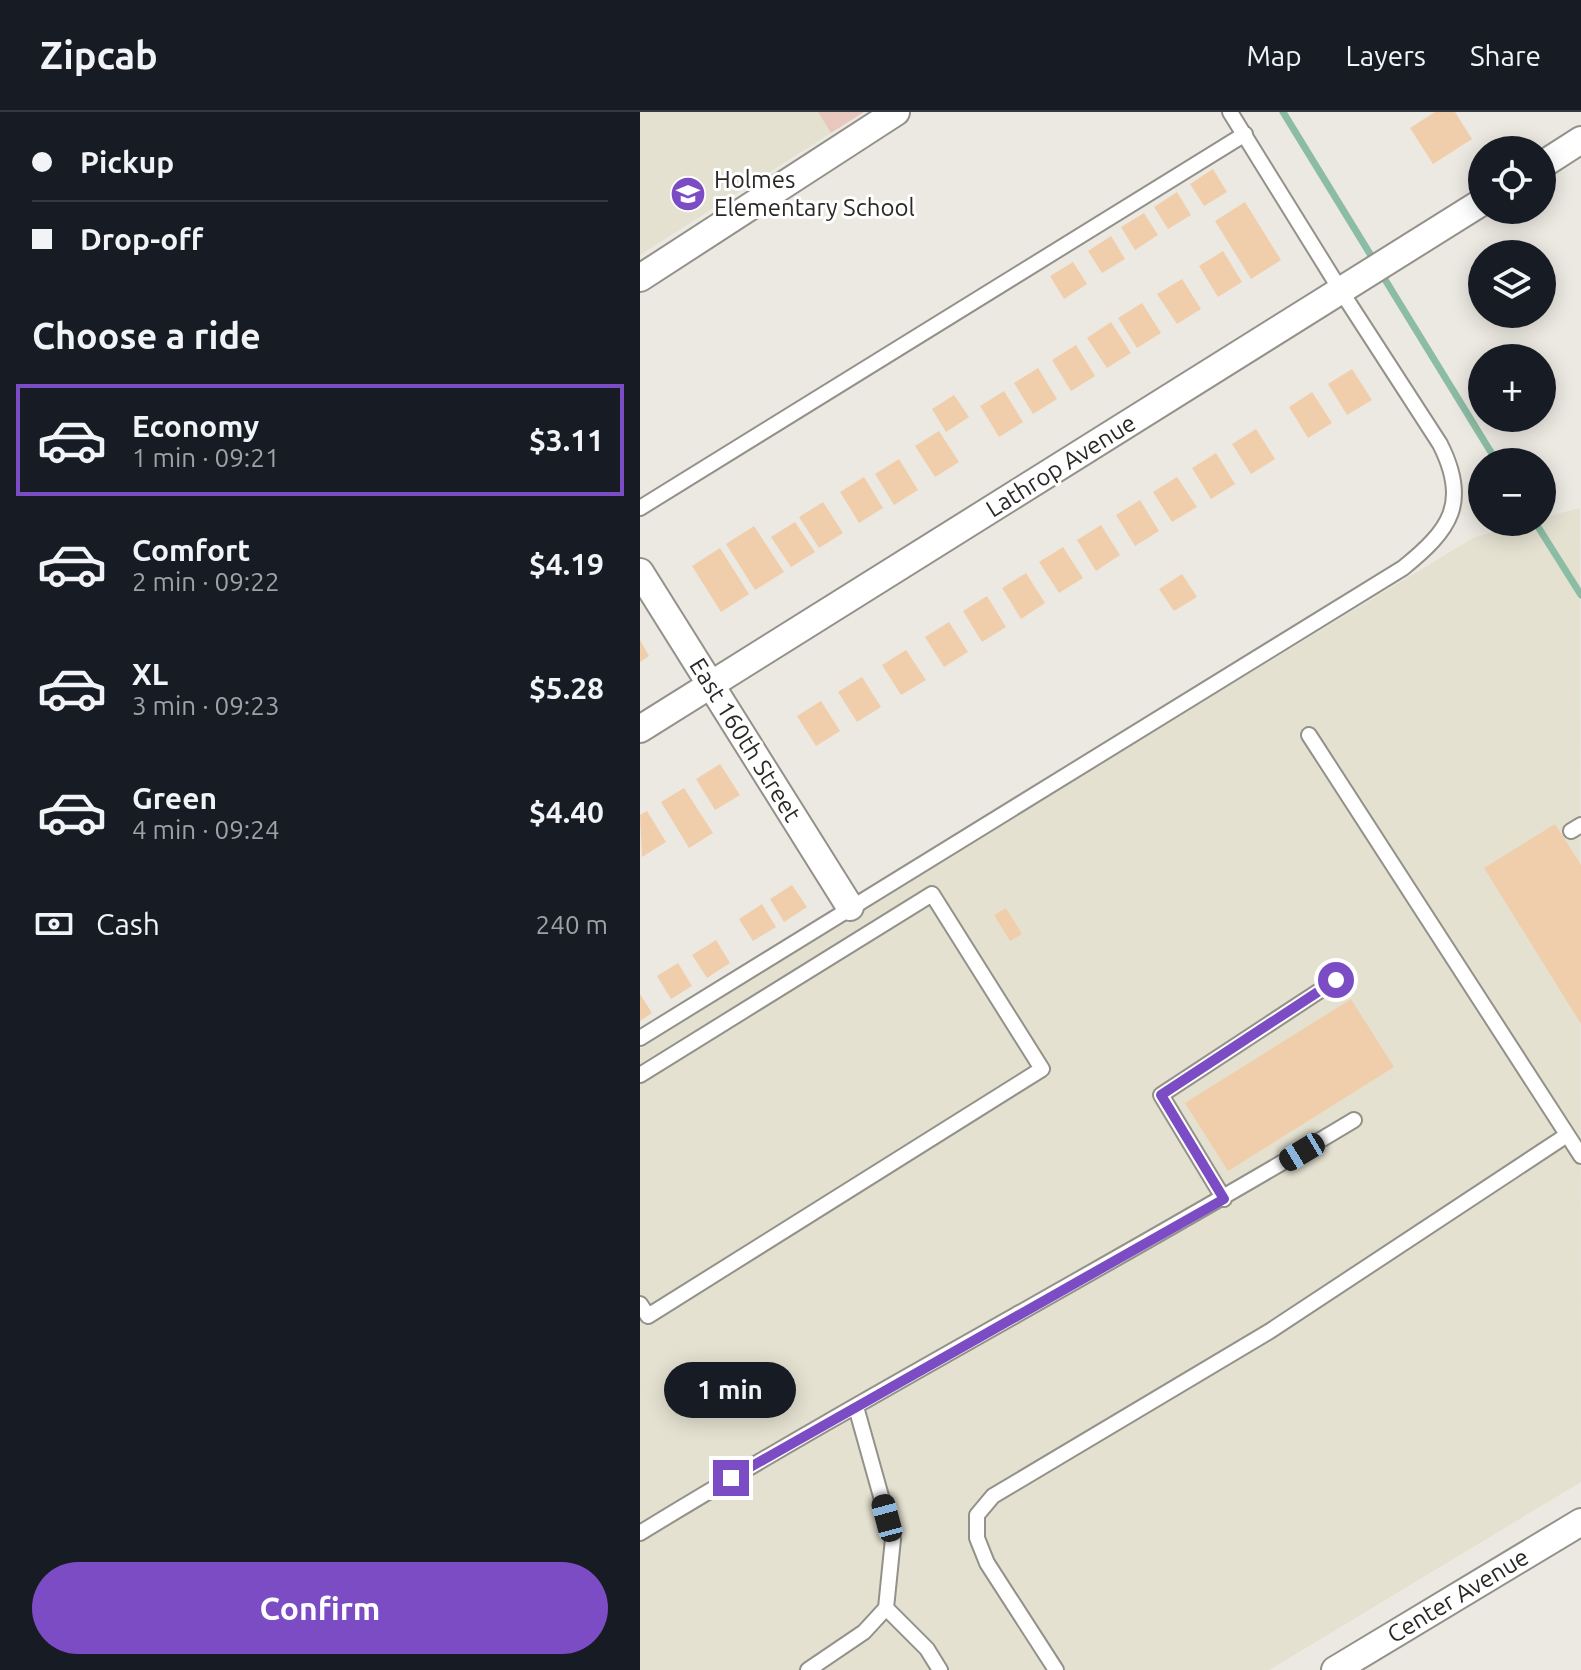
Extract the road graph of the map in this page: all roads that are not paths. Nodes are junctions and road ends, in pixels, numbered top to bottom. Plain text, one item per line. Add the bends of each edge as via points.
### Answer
1 (896, 112) edge
2 (1230, 112) edge
3 (1245, 134) junction
4 (1581, 140) edge
5 (1556, 156) edge
6 (1468, 211) edge
7 (640, 278) edge
8 (1351, 285) junction
9 (640, 508) edge
10 (640, 572) edge
11 (710, 685) junction
12 (640, 729) edge
13 (1309, 735) dead end
14 (850, 907) junction
15 (1336, 980) dead end
16 (640, 1038) edge
17 (640, 1075) edge
18 (1354, 1120) dead end
19 (1567, 1135) junction
20 (1581, 1156) edge
21 (1224, 1199) junction
22 (640, 1304) edge
23 (856, 1407) junction
24 (1581, 1522) edge
25 (640, 1533) edge
26 (886, 1608) junction
27 (808, 1670) edge
28 (940, 1670) edge
29 (1056, 1670) edge
30 (1335, 1670) edge

1 - 7 street
2 - 3 lane
3 - 8 lane
3 - 9 lane
4 - 5 street
6 - 8 street, Lathrop Avenue
8 - 11 street, Lathrop Avenue
8 - 14 lane via 1448,461 1454,504 1444,529 1403,568
10 - 11 street, East 160th Street
11 - 12 street, Lathrop Avenue
11 - 14 street, East 160th Street
13 - 19 lane
14 - 16 lane
15 - 21 lane via 1161,1095
17 - 22 lane via 932,894 1042,1069 648,1316
18 - 21 lane
19 - 20 lane
19 - 29 lane via 1270,1331 993,1496 977,1515 977,1538 987,1563
21 - 23 lane
23 - 25 lane
23 - 26 lane via 893,1539
24 - 30 street, Center Avenue
26 - 27 lane via 864,1632
26 - 28 lane

